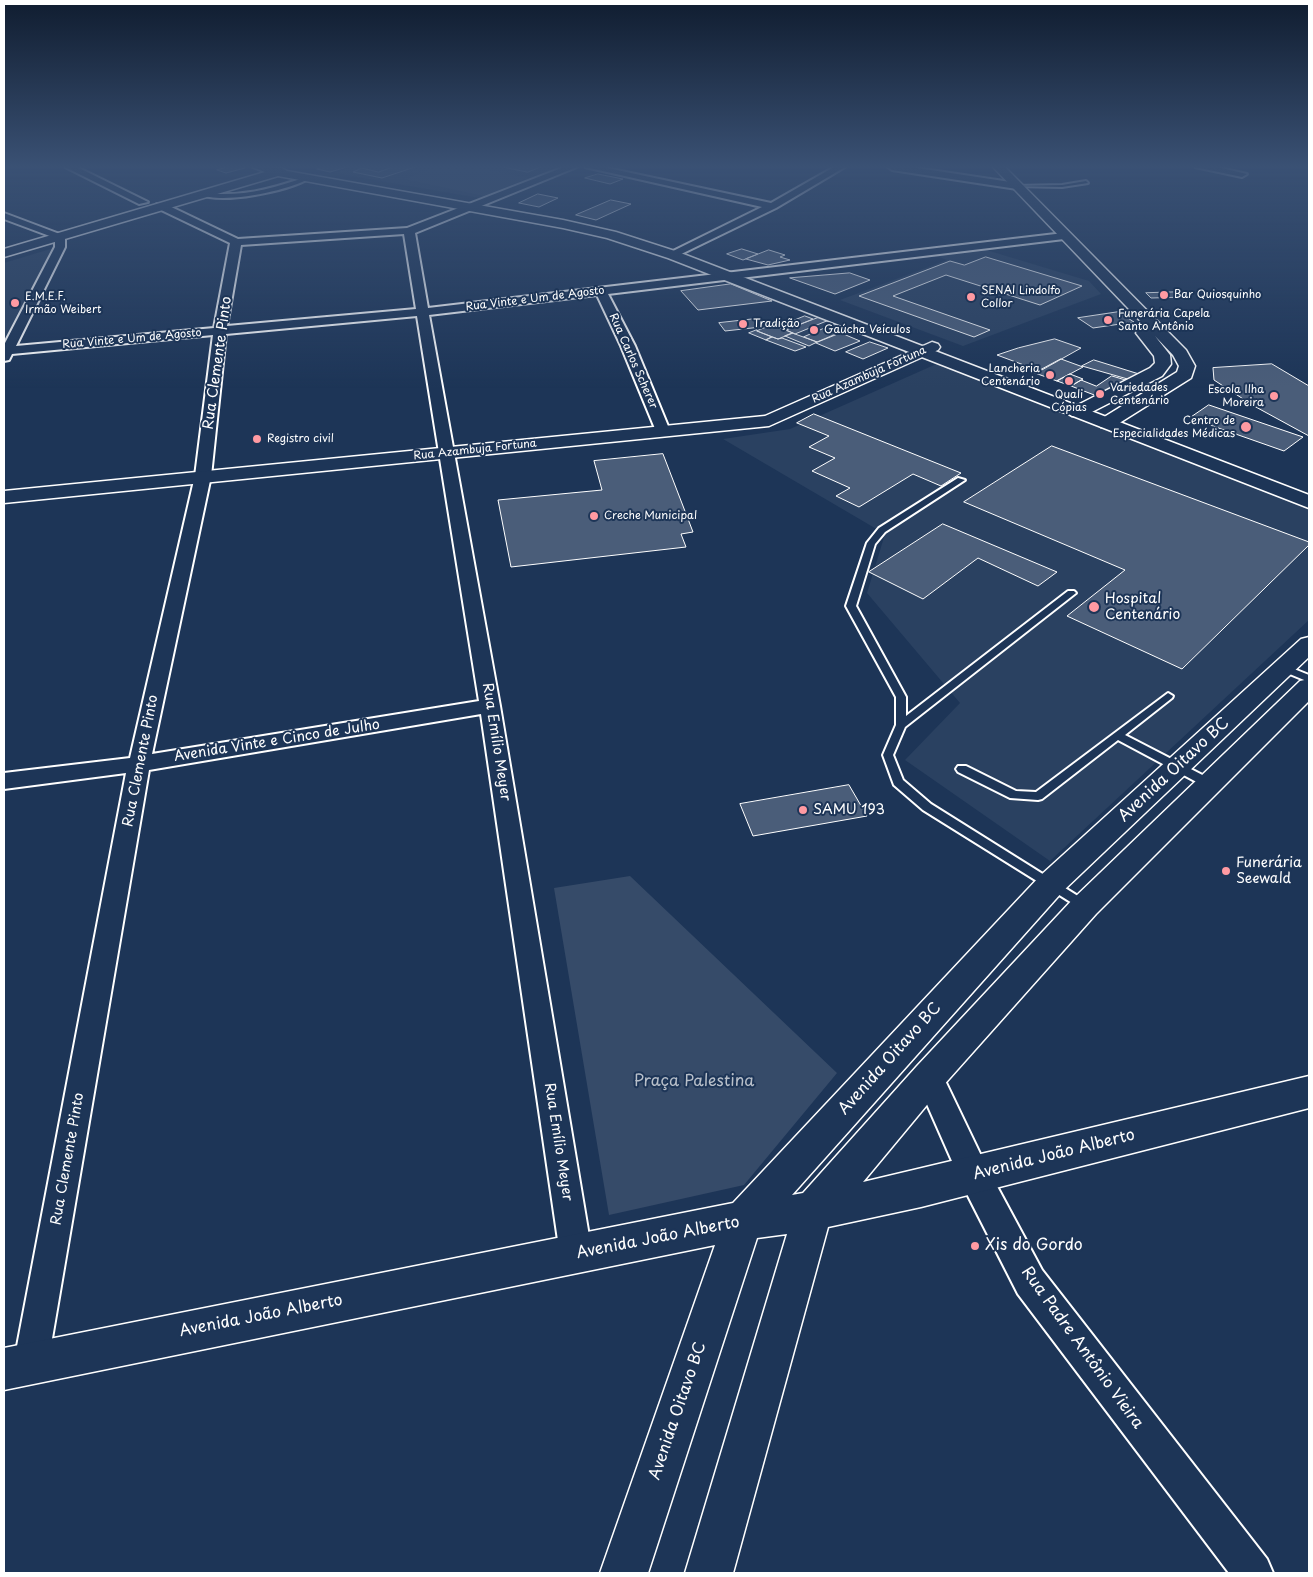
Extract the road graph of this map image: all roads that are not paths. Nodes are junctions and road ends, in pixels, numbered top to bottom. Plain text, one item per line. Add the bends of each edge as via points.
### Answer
1 (34, 241) edge
2 (57, 241) edge
3 (233, 241) edge
4 (258, 241) edge
5 (412, 241) edge
6 (632, 241) edge
7 (703, 241) edge
8 (1028, 241) edge
9 (1062, 241) edge
10 (236, 242) junction
11 (4, 253) edge
12 (678, 253) junction
13 (744, 274) junction
14 (728, 276) junction
15 (601, 291) junction
16 (1117, 297) junction
17 (809, 304) junction
18 (423, 312) junction
19 (220, 330) junction
20 (927, 349) junction
21 (5, 353) edge
22 (1083, 409) junction
23 (1112, 420) junction
24 (663, 431) junction
25 (448, 453) junction
26 (1250, 471) junction
27 (203, 476) junction
28 (960, 480) dead end
29 (1309, 484) edge
30 (4, 497) edge
31 (1309, 502) edge
32 (1072, 593) dead end
33 (1309, 644) edge
34 (1301, 678) edge
35 (1168, 696) dead end
36 (490, 706) junction
37 (902, 725) junction
38 (1117, 735) junction
39 (139, 764) junction
40 (1178, 766) junction
41 (962, 769) dead end
42 (4, 781) edge
43 (1210, 784) junction
44 (1052, 884) junction
45 (1084, 906) junction
46 (971, 971) junction
47 (1006, 994) junction
48 (929, 1077) junction
49 (1309, 1092) edge
50 (974, 1175) junction
51 (813, 1211) junction
52 (743, 1220) junction
53 (576, 1254) junction
54 (17, 1365) edge
55 (624, 1573) edge
56 (709, 1573) edge
57 (1253, 1573) edge

1 - 11 street
2 - 21 street via 60,247
3 - 10 street
4 - 10 street
5 - 18 street, Rua Emílio Meyer
6 - 12 street
7 - 12 street
8 - 13 street, Rua Vinte e Um de Agosto
9 - 16 street
10 - 19 street, Rua Clemente Pinto
12 - 13 street
12 - 14 street
13 - 14 street, Rua Vinte e Um de Agosto
13 - 17 street
14 - 15 street, Rua Vinte e Um de Agosto
14 - 17 street
15 - 18 street, Rua Vinte e Um de Agosto
15 - 24 street, Rua Carlos Scherer
16 - 22 street via 1156,345 1163,364 1156,372
16 - 23 street via 1180,353 1188,366 1185,374
17 - 20 street
18 - 19 street, Rua Vinte e Um de Agosto
18 - 25 street, Rua Emílio Meyer
19 - 21 street, Rua Vinte e Um de Agosto
19 - 27 street, Rua Clemente Pinto
20 - 22 street
20 - 24 street, Rua Azambuja Fortuna via 769,421
22 - 23 street
23 - 26 street
24 - 25 street, Rua Azambuja Fortuna
25 - 27 street, Rua Azambuja Fortuna
25 - 36 street, Rua Emílio Meyer
26 - 29 street
26 - 31 street
27 - 30 street, Rua Azambuja Fortuna
27 - 39 street, Rua Clemente Pinto
28 - 37 lane via 882,530 871,544 850,606 901,697
32 - 37 lane
33 - 34 street, Avenida Oitavo BC
34 - 40 street, Avenida Oitavo BC
34 - 43 street, Avenida Oitavo BC
35 - 38 lane
36 - 39 street, Avenida Vinte e Cinco de Julho
36 - 53 street, Rua Emílio Meyer
37 - 44 lane via 888,755 898,782 927,808
38 - 40 lane
38 - 41 lane via 1038,796 1014,795
39 - 42 street, Avenida Vinte e Cinco de Julho
39 - 54 street, Rua Clemente Pinto
40 - 43 lane
40 - 44 street, Avenida Oitavo BC
43 - 45 street, Avenida Oitavo BC
44 - 45 lane
44 - 46 street, Avenida Oitavo BC
45 - 47 street, Avenida Oitavo BC
46 - 47 street
46 - 52 street, Avenida Oitavo BC
47 - 48 street, Avenida Oitavo BC
48 - 50 street, Rua Padre Antônio Vieira
48 - 51 street, Avenida Oitavo BC
49 - 50 street, Avenida João Alberto
50 - 51 street, Avenida João Alberto
50 - 57 street, Rua Padre Antônio Vieira via 1030,1282
51 - 52 street, Avenida João Alberto
51 - 56 street, Avenida Oitavo BC
52 - 53 street, Avenida João Alberto
52 - 55 street, Avenida Oitavo BC
53 - 54 street, Avenida João Alberto

